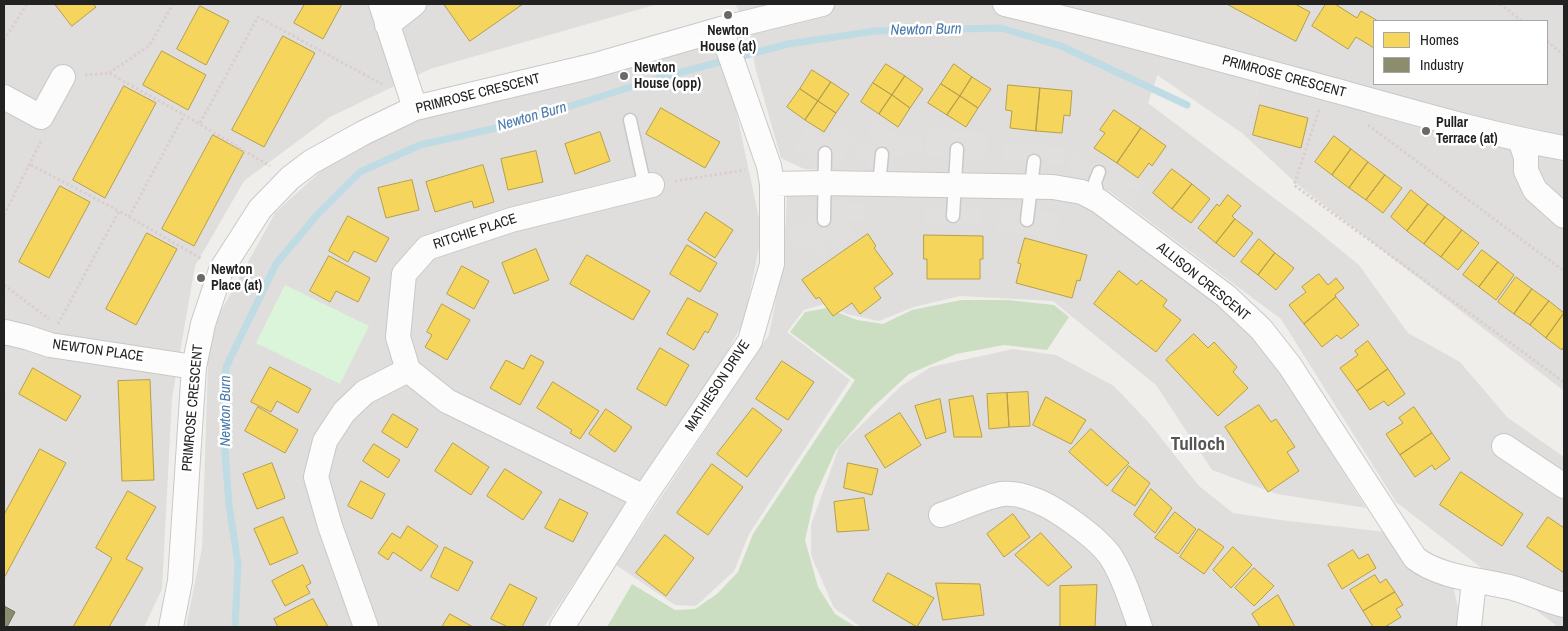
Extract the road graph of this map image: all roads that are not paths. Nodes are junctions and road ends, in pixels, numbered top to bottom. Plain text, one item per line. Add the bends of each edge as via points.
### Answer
1 (414, 4) edge
2 (822, 4) edge
3 (1005, 4) edge
4 (384, 14) edge
5 (725, 36) junction
6 (63, 77) road end
7 (4, 97) edge
8 (405, 113) junction
9 (630, 120) dead end
10 (1520, 140) junction
11 (1564, 148) edge
12 (957, 150) dead end
13 (825, 153) dead end
14 (882, 154) dead end
15 (1034, 161) dead end
16 (1099, 172) dead end
17 (771, 175) junction
18 (824, 183) junction
19 (879, 185) junction
20 (648, 186) joint
21 (954, 186) junction
22 (1032, 187) junction
23 (1099, 201) junction
24 (953, 216) dead end
25 (1564, 216) edge
26 (824, 220) dead end
27 (1027, 220) dead end
28 (4, 333) edge
29 (194, 366) junction
30 (408, 370) junction
31 (1504, 446) dead end
32 (1564, 486) edge
33 (644, 498) junction
34 (941, 515) dead end
35 (1474, 581) junction
36 (1564, 605) edge
37 (170, 627) edge
38 (366, 627) edge
39 (562, 627) edge
40 (1140, 627) edge
41 (1468, 627) edge

1 - 4 street
2 - 5 street, PRIMROSE CRESCENT
3 - 10 street, PRIMROSE CRESCENT
4 - 8 street
5 - 8 street, PRIMROSE CRESCENT
5 - 17 street, MATHIESON DRIVE
6 - 7 street via 41,117
8 - 29 street, PRIMROSE CRESCENT via 311,162 260,209 221,270 202,324
9 - 20 lane
10 - 11 street, PRIMROSE CRESCENT
10 - 25 street via 1526,157 1526,171 1535,190
12 - 21 lane
13 - 18 lane
14 - 19 lane
15 - 22 lane
16 - 23 lane via 1095,182
17 - 18 street, ALLISON CRESCENT
17 - 33 street, MATHIESON DRIVE via 772,264 750,341
18 - 19 street, ALLISON CRESCENT
18 - 26 lane
19 - 21 street, ALLISON CRESCENT
20 - 30 street, RITCHIE PLACE via 510,220 427,248 404,274 398,337
21 - 22 street, ALLISON CRESCENT
21 - 24 lane
22 - 23 street, ALLISON CRESCENT via 1082,192
22 - 27 lane
23 - 35 street, ALLISON CRESCENT via 1226,296 1261,329 1290,366 1415,558 1425,565
28 - 29 street, NEWTON PLACE via 26,337 54,335
29 - 37 street, PRIMROSE CRESCENT via 180,581
30 - 33 street via 447,401
30 - 38 street via 365,392 344,412 325,441 316,477
31 - 32 street
33 - 39 street, MATHIESON DRIVE
34 - 40 street via 1000,494 1034,499 1067,519 1110,556 1129,594
35 - 36 street, ALLISON CRESCENT via 1512,588
35 - 41 street

